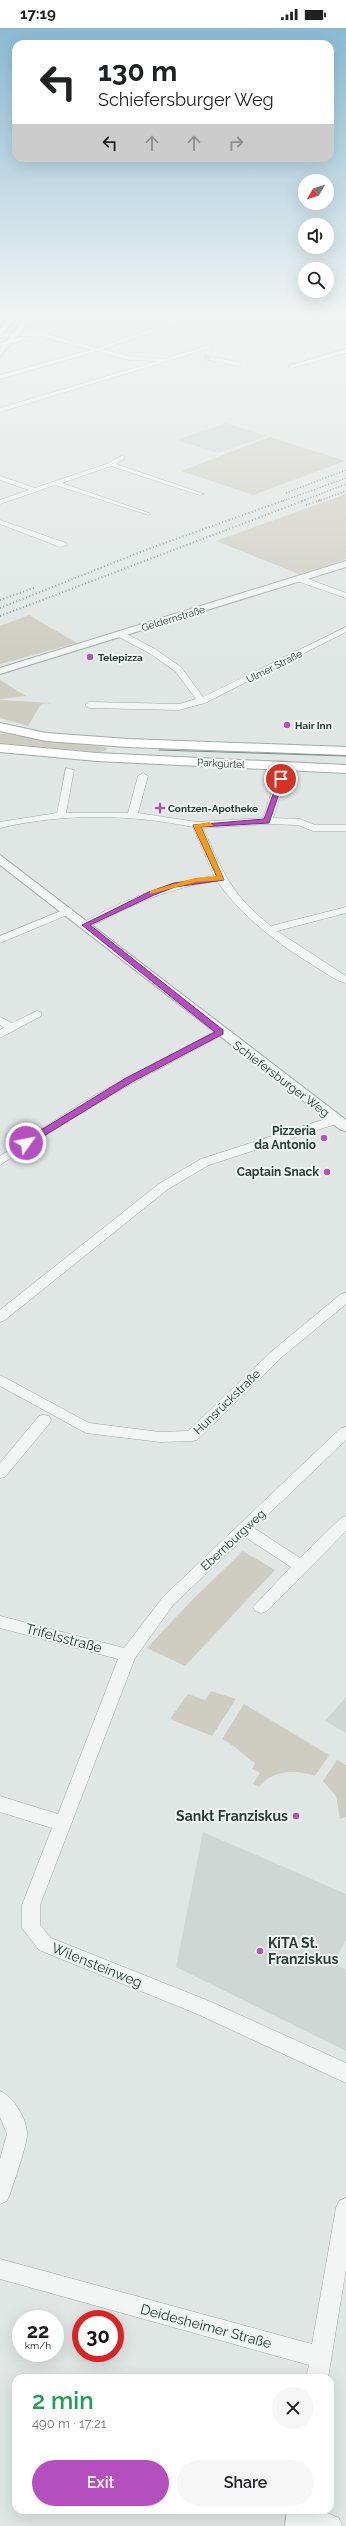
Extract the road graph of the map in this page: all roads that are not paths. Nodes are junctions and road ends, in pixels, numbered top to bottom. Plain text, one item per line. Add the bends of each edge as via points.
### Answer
1 (123, 457) dead end
2 (111, 464) junction
3 (0, 478) edge
4 (55, 483) junction
5 (36, 490) junction
6 (201, 494) dead end
7 (0, 502) edge
8 (146, 514) dead end
9 (0, 522) edge
10 (63, 545) dead end
11 (346, 564) edge
12 (300, 579) junction
13 (346, 596) edge
14 (346, 629) edge
15 (120, 634) junction
16 (0, 671) edge
17 (202, 701) junction
18 (89, 705) dead end
19 (0, 727) edge
20 (107, 741) junction
21 (0, 748) edge
22 (346, 751) edge
23 (97, 757) junction
24 (346, 769) edge
25 (69, 770) dead end
26 (143, 776) dead end
27 (281, 779) dead end
28 (61, 815) junction
29 (132, 817) junction
30 (266, 821) junction
31 (0, 825) edge
32 (197, 825) junction
33 (346, 828) edge
34 (0, 860) edge
35 (221, 878) junction
36 (346, 910) edge
37 (68, 911) junction
38 (86, 925) junction
39 (270, 930) junction
40 (0, 940) edge
41 (346, 980) edge
42 (37, 1014) dead end
43 (0, 1020) edge
44 (12, 1028) junction
45 (220, 1032) junction
46 (0, 1035) edge
47 (340, 1124) edge
48 (0, 1161) edge
49 (346, 1297) edge
50 (0, 1317) edge
51 (0, 1380) edge
52 (44, 1420) dead end
53 (346, 1432) edge
54 (0, 1473) edge
55 (346, 1522) edge
56 (245, 1530) junction
57 (301, 1566) junction
58 (261, 1607) dead end
59 (0, 1622) edge
60 (128, 1655) junction
61 (0, 1804) edge
62 (62, 1823) junction
63 (346, 2073) edge
64 (0, 2101) edge
65 (0, 2194) edge
66 (346, 2208) edge
67 (0, 2269) edge
68 (320, 2357) junction
69 (318, 2374) edge
70 (298, 2516) edge
71 (331, 2526) edge

1 - 2 street
2 - 4 street
2 - 6 street
3 - 5 street
4 - 5 street
4 - 8 street
5 - 7 street
9 - 10 street
11 - 12 street, Geldernstraße
12 - 13 street
12 - 15 street, Geldernstraße
14 - 17 street, Ulmer Straße
15 - 16 street, Geldernstraße
15 - 17 street via 178,669
17 - 18 street, Ulmer Straße via 179,707
19 - 20 main road, Parkgürtel via 46,737
20 - 22 main road, Parkgürtel
20 - 23 main road, Parkgürtel via 116,748
21 - 23 main road, Parkgürtel
23 - 24 main road, Parkgürtel
25 - 28 street
26 - 29 street
27 - 30 street
28 - 29 street
28 - 31 street via 29,818
29 - 32 street via 172,818
30 - 32 street
30 - 33 street via 300,822 313,828
32 - 35 street
34 - 37 street, Schiefersburger Weg
35 - 38 street via 174,885
35 - 39 street via 252,914
36 - 39 street
37 - 38 street, Schiefersburger Weg
37 - 40 street
38 - 45 street, Schiefersburger Weg
39 - 41 street
42 - 44 street
43 - 44 street
44 - 46 street
45 - 47 street, Schiefersburger Weg
45 - 48 street via 111,1091
47 - 50 street via 205,1162 184,1173
49 - 51 street, Hunsrückstraße via 277,1354 192,1436 160,1437 86,1428
52 - 54 street
53 - 56 street, Ebernburgweg
55 - 57 street
56 - 57 street
56 - 60 street, Ebernburgweg via 168,1601
57 - 58 street
59 - 60 street, Trifelsstraße
60 - 62 street, Wilensteinweg
61 - 62 street
62 - 63 street, Wilensteinweg via 31,1905 31,1928 45,1944 202,2007
64 - 65 street via 12,2117 17,2134
66 - 68 street
67 - 68 street, Deidesheimer Straße
68 - 69 street
70 - 71 street

